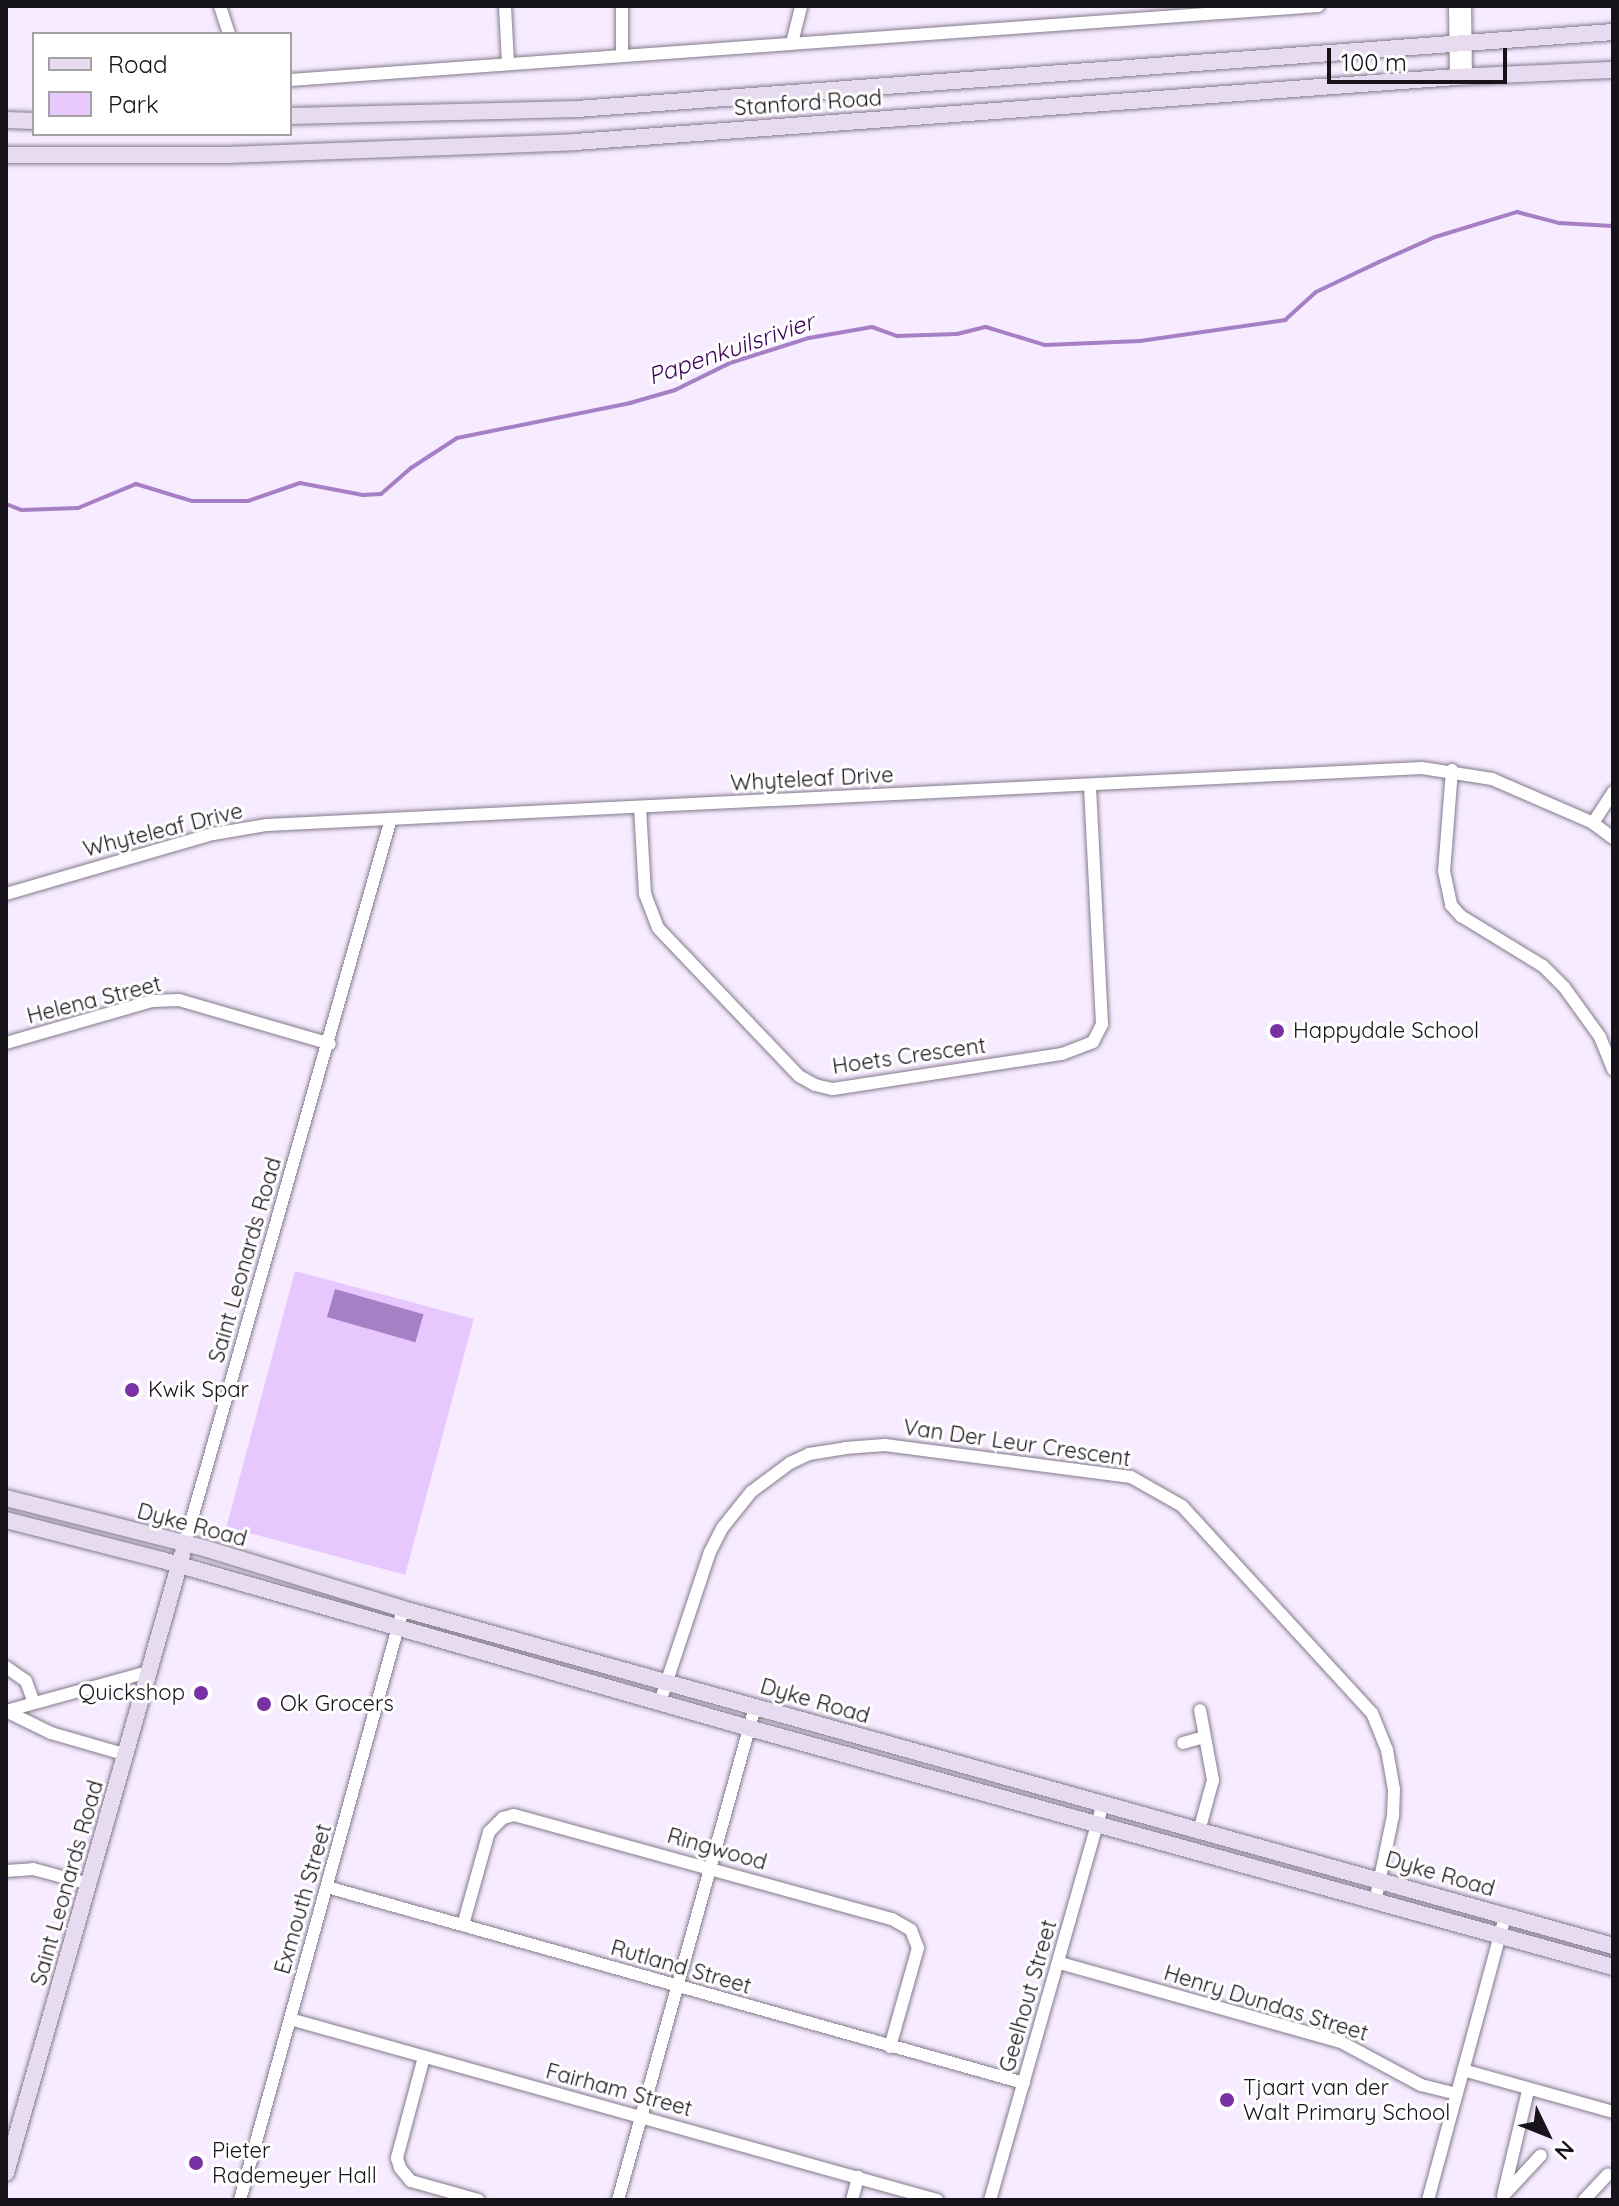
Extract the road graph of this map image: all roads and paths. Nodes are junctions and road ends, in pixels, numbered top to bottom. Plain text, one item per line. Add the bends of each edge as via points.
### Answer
1 (220, 6) edge
2 (505, 6) edge
3 (622, 6) edge
4 (801, 6) edge
5 (1318, 6) edge
6 (1455, 6) edge
7 (1465, 6) edge
8 (228, 32) edge
9 (1613, 32) edge
10 (792, 43) junction
11 (1462, 44) junction
12 (622, 55) junction
13 (508, 63) junction
14 (1613, 70) edge
15 (1461, 77) junction
16 (292, 80) edge
17 (292, 116) edge
18 (6, 120) edge
19 (32, 121) edge
20 (6, 155) edge
21 (1452, 770) junction
22 (1090, 786) junction
23 (1613, 792) edge
24 (640, 807) junction
25 (391, 819) junction
26 (1593, 823) junction
27 (1613, 838) edge
28 (6, 894) edge
29 (6, 1043) edge
30 (330, 1044) junction
31 (1613, 1070) edge
32 (6, 1498) edge
33 (6, 1520) edge
34 (185, 1543) junction
35 (179, 1565) junction
36 (403, 1609) junction
37 (398, 1628) junction
38 (6, 1667) edge
39 (151, 1671) junction
40 (667, 1682) junction
41 (660, 1702) junction
42 (34, 1703) junction
43 (755, 1707) junction
44 (1200, 1710) dead end
45 (6, 1711) edge
46 (749, 1728) junction
47 (1204, 1737) junction
48 (1183, 1743) dead end
49 (127, 1755) junction
50 (1103, 1803) junction
51 (1096, 1825) junction
52 (1199, 1831) junction
53 (711, 1868) junction
54 (6, 1871) edge
55 (1379, 1880) junction
56 (89, 1884) junction
57 (327, 1887) junction
58 (1375, 1902) junction
59 (1505, 1916) junction
60 (463, 1925) junction
61 (1499, 1934) junction
62 (1613, 1946) edge
63 (1060, 1963) junction
64 (1613, 1967) edge
65 (679, 1988) junction
66 (290, 2019) junction
67 (890, 2047) junction
68 (424, 2057) junction
69 (1463, 2070) junction
70 (1024, 2083) junction
71 (1528, 2091) junction
72 (1456, 2094) junction
73 (1613, 2112) edge
74 (641, 2116) junction
75 (1541, 2155) dead end
76 (6, 2173) edge
77 (1608, 2174) dead end
78 (858, 2177) junction
79 (1501, 2198) edge
80 (240, 2200) edge
81 (478, 2200) edge
82 (618, 2200) edge
83 (852, 2200) edge
84 (937, 2200) edge
85 (990, 2200) edge
86 (1428, 2200) edge
87 (1584, 2200) edge

1 - 8 street
2 - 13 street
3 - 12 street
4 - 10 street
5 - 10 street
6 - 11 street
7 - 11 street
9 - 11 street, Stanford Road
10 - 12 street
11 - 15 street
11 - 17 street, Stanford Road via 577,109
12 - 13 street
13 - 16 street
14 - 15 street, Stanford Road
15 - 20 street, Stanford Road via 575,142 227,155
18 - 19 street
21 - 22 street, Whyteleaf Drive
21 - 26 street, Whyteleaf Drive via 1492,779
21 - 31 street via 1444,871 1451,905 1531,957 1564,987 1600,1037
22 - 24 street, Whyteleaf Drive
22 - 24 street, Hoets Crescent via 1102,1024 1093,1042 1062,1054 833,1089 799,1076 658,928 645,894
23 - 26 street
24 - 25 street, Whyteleaf Drive
25 - 28 street, Whyteleaf Drive via 223,832
25 - 30 street, Saint Leonards Road
26 - 27 street, Whyteleaf Drive
29 - 30 street, Helena Street via 152,1001 179,1000
30 - 34 street, Saint Leonards Road
32 - 34 street, Dyke Road
33 - 35 street, Dyke Road
34 - 35 street, Saint Leonards Road
34 - 36 street, Dyke Road
35 - 37 street, Dyke Road
35 - 39 street, Saint Leonards Road
36 - 37 street, Exmouth Street
36 - 40 street, Dyke Road
37 - 41 street, Dyke Road
37 - 57 street, Exmouth Street
38 - 42 street via 26,1681
39 - 42 street
39 - 49 street, Saint Leonards Road
40 - 41 street, Van Der Leur Crescent
40 - 43 street, Dyke Road
40 - 55 street, Van Der Leur Crescent via 723,1527 751,1492 809,1454 885,1445 1131,1477 1182,1506 1372,1713 1387,1750 1394,1789
41 - 46 street, Dyke Road
42 - 45 street
43 - 46 street
43 - 50 street, Dyke Road
44 - 47 street
45 - 49 street via 51,1733
46 - 51 street, Dyke Road
46 - 53 street
47 - 48 street
47 - 52 street via 1213,1780
49 - 56 street, Saint Leonards Road
50 - 51 street, Geelhout Street
50 - 52 street, Dyke Road
51 - 58 street, Dyke Road
51 - 63 street, Geelhout Street
52 - 55 street, Dyke Road
53 - 60 street, Ringwood via 514,1815 489,1832
53 - 65 street
53 - 67 street, Ringwood via 892,1919 911,1930 918,1955
54 - 56 street via 33,1869
55 - 58 street, Van Der Leur Crescent
55 - 59 street, Dyke Road
56 - 76 street, Saint Leonards Road
57 - 60 street, Rutland Street
57 - 66 street, Exmouth Street
58 - 61 street, Dyke Road
59 - 61 street
59 - 62 street, Dyke Road
60 - 65 street, Rutland Street
61 - 64 street, Dyke Road
61 - 69 street
63 - 70 street, Geelhout Street
63 - 72 street, Henry Dundas Street via 1341,2042 1421,2085
65 - 67 street, Rutland Street
65 - 74 street
66 - 68 street, Fairham Street
66 - 80 street, Exmouth Street
67 - 70 street, Rutland Street
68 - 74 street, Fairham Street
68 - 81 street via 397,2158 400,2168 411,2181
69 - 71 street
69 - 72 street
70 - 85 street, Geelhout Street
71 - 73 street
71 - 79 street
72 - 86 street
74 - 78 street, Fairham Street
74 - 82 street
75 - 79 street
77 - 87 street
78 - 83 street
78 - 84 street, Fairham Street

